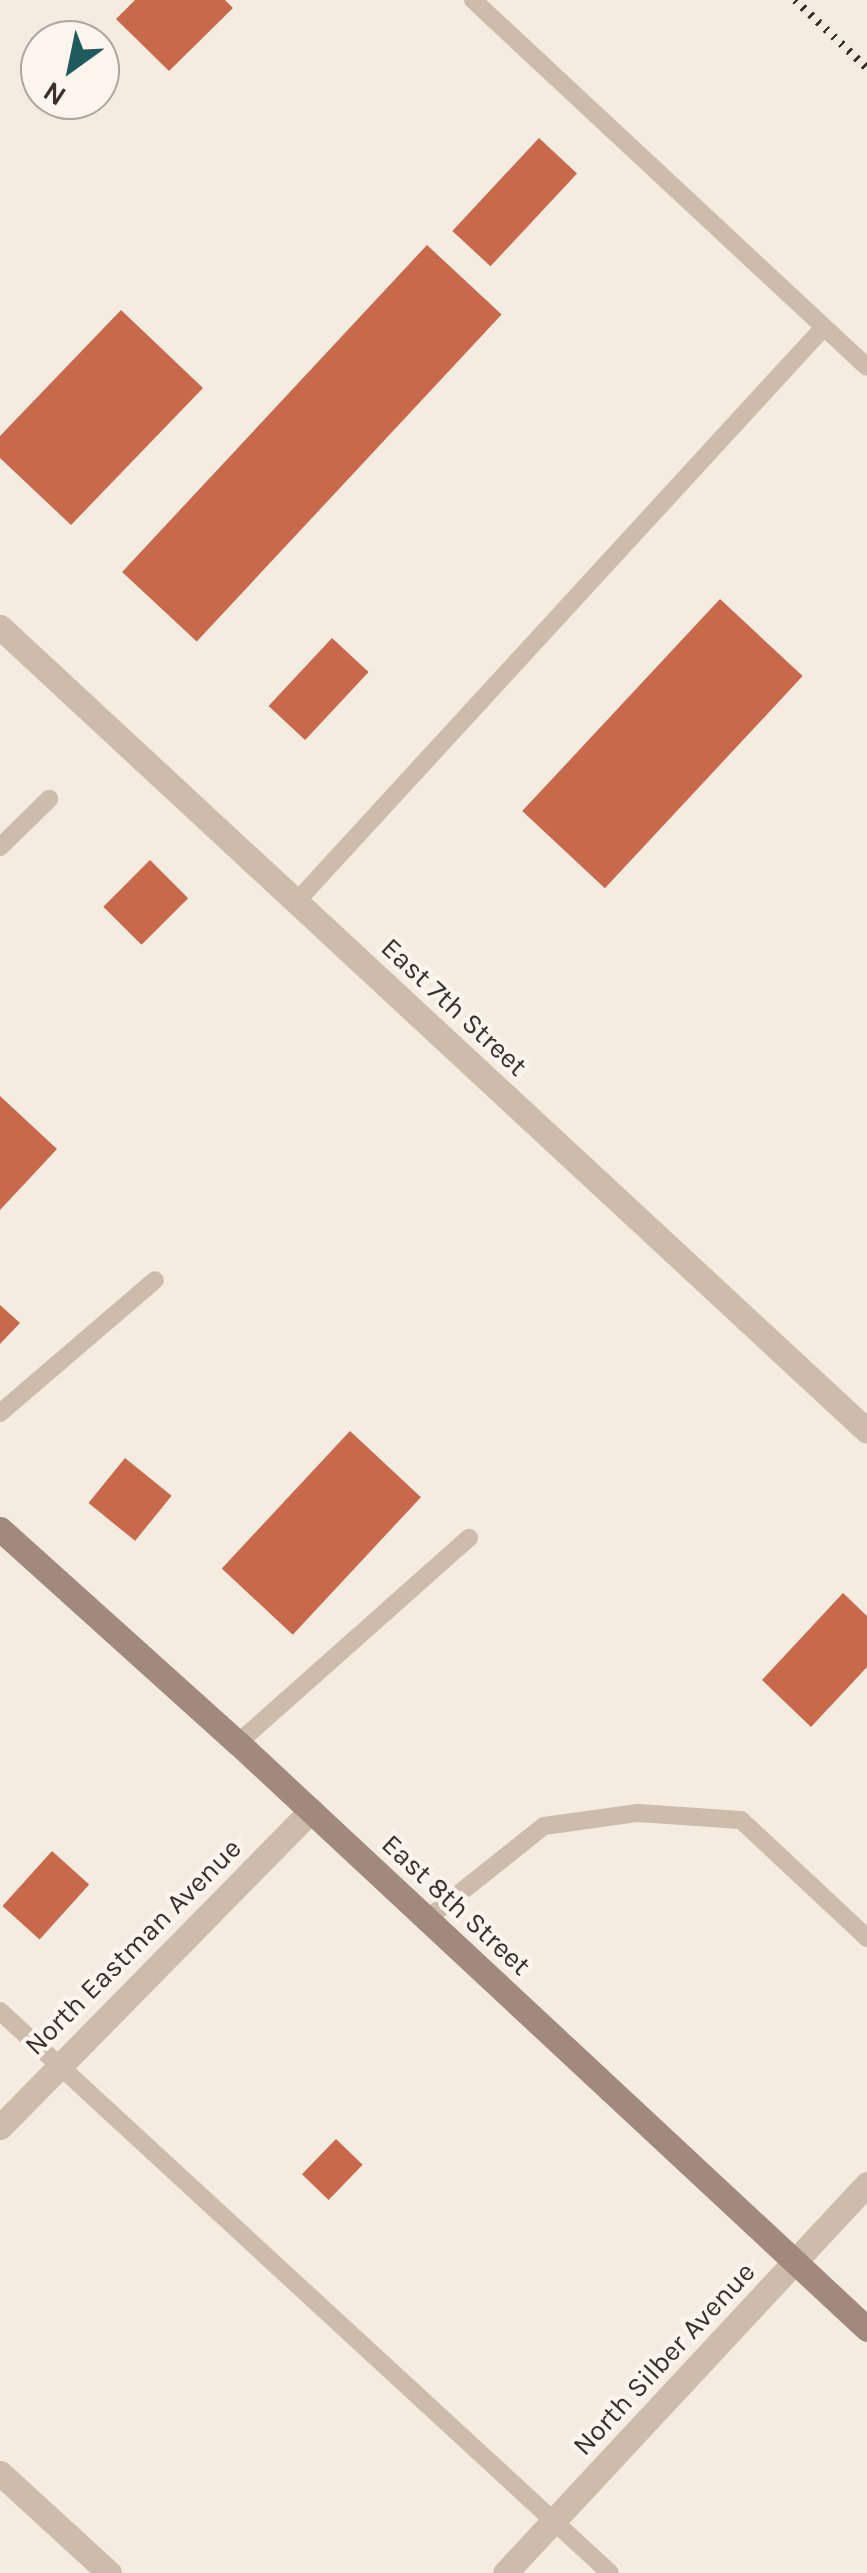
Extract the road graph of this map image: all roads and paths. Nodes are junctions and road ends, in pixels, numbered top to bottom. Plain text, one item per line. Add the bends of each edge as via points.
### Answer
1 (473, 0) edge
2 (824, 327) junction
3 (867, 367) edge
4 (0, 627) edge
5 (49, 799) dead end
6 (0, 847) edge
7 (297, 902) junction
8 (155, 1280) dead end
9 (0, 1413) edge
10 (867, 1430) edge
11 (0, 1529) edge
12 (469, 1538) dead end
13 (238, 1743) junction
14 (311, 1810) junction
15 (427, 1919) junction
16 (867, 1938) edge
17 (0, 2011) edge
18 (58, 2065) junction
19 (0, 2127) edge
20 (867, 2184) edge
21 (796, 2263) junction
22 (867, 2330) edge
23 (0, 2472) edge
24 (554, 2521) junction
25 (108, 2573) edge
26 (505, 2573) edge
27 (610, 2573) edge

1 - 2 lane
2 - 3 lane
2 - 7 lane
4 - 7 street, East 7th Street
5 - 6 lane
7 - 10 street, East 7th Street
8 - 9 lane
11 - 13 street, East 8th Street
12 - 13 lane
13 - 14 street, East 8th Street
14 - 15 street, East 8th Street
14 - 18 street, North Eastman Avenue
15 - 16 lane via 544,1826 638,1813 741,1820
15 - 21 street, East 8th Street
17 - 18 lane
18 - 19 street, North Eastman Avenue
18 - 24 lane
20 - 21 street, North Silber Avenue
21 - 22 street, East 8th Street
21 - 24 street, North Silber Avenue
23 - 25 street
24 - 26 street, North Silber Avenue
24 - 27 lane

